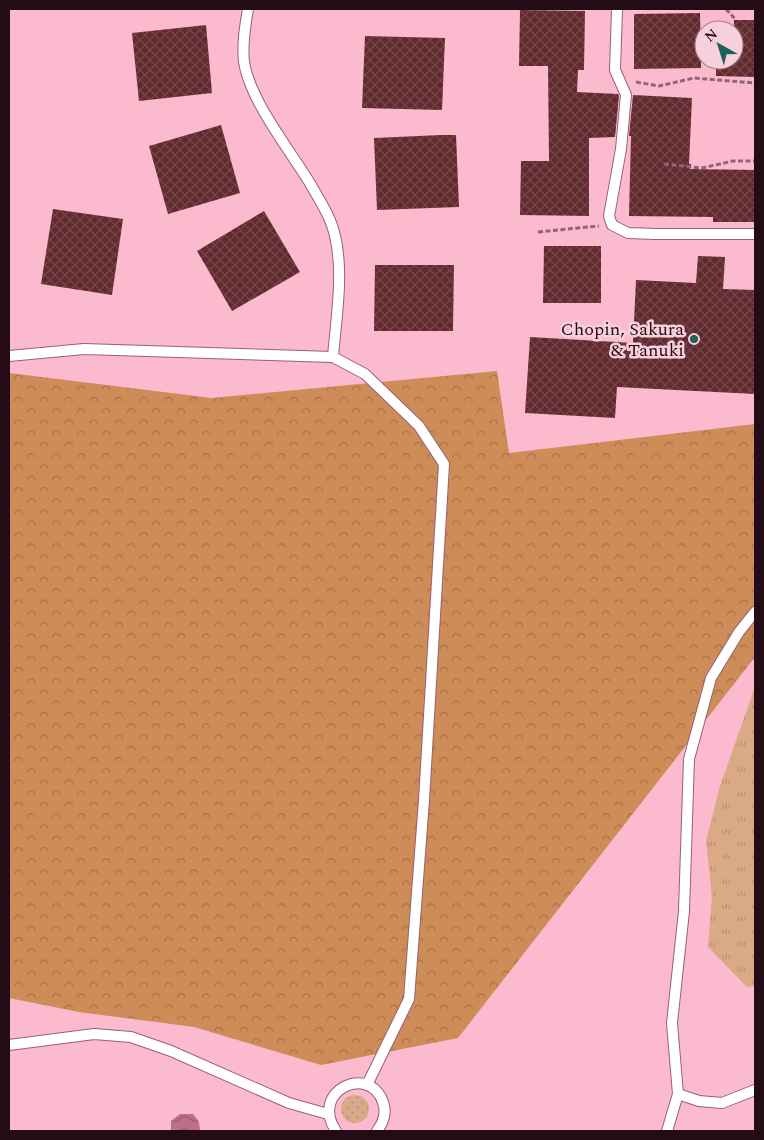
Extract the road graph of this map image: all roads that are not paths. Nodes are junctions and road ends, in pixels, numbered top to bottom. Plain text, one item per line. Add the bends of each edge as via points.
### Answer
1 (248, 9) edge
2 (617, 9) edge
3 (755, 234) edge
4 (9, 356) edge
5 (333, 357) junction
6 (755, 612) edge
7 (9, 1045) edge
8 (367, 1085) junction
9 (755, 1090) edge
10 (678, 1094) junction
11 (328, 1114) junction
12 (336, 1131) edge
13 (378, 1131) edge
14 (667, 1131) edge

1 - 5 lane via 244,62 252,87 264,112 327,212 335,236 339,272
2 - 3 lane via 615,70 626,95 622,148 610,216 612,225 628,233
4 - 5 lane via 84,349
5 - 8 lane via 365,374 419,426 444,464 409,999
6 - 10 lane via 738,632 711,678 689,759 684,910 672,1023
7 - 11 lane via 94,1034 131,1038 289,1103
8 - 11 lane via 348,1084 340,1089 329,1104
8 - 13 lane via 381,1097 384,1105 385,1114
9 - 10 lane via 722,1103 699,1101
10 - 14 lane
11 - 12 lane

